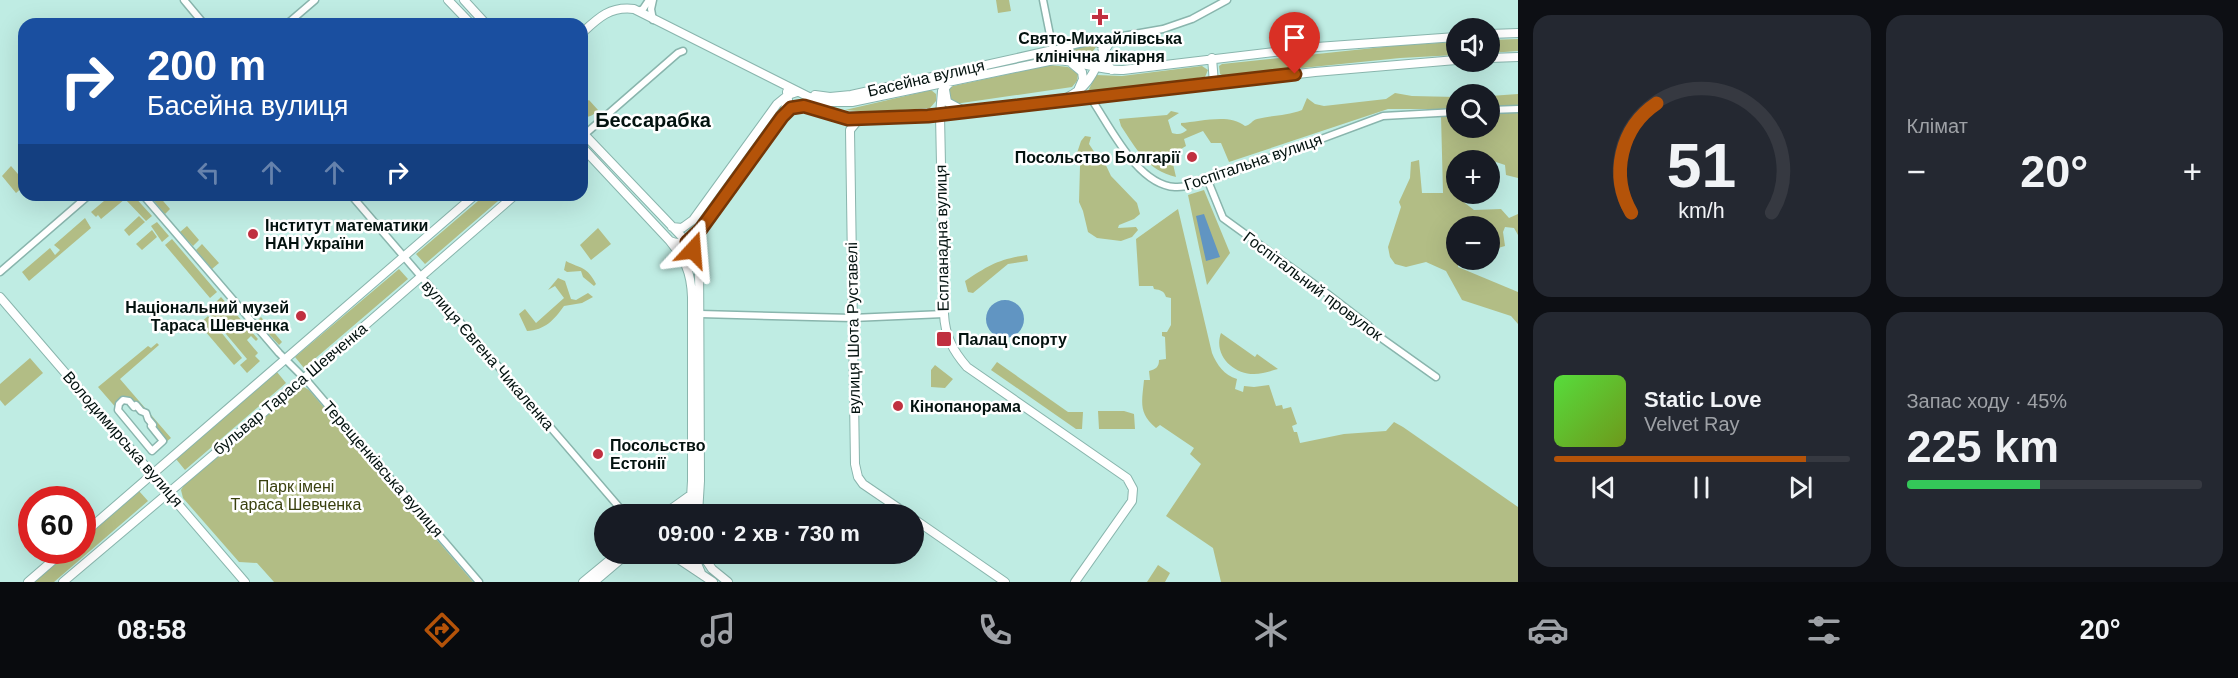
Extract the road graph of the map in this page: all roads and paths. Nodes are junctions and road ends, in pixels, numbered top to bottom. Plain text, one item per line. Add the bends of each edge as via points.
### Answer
1 (184, 0) edge
2 (315, 0) edge
3 (448, 0) edge
4 (464, 0) edge
5 (651, 0) edge
6 (1043, 0) edge
7 (1227, 0) edge
8 (638, 11) junction
9 (199, 18) edge
10 (294, 18) edge
11 (465, 18) edge
12 (480, 18) edge
13 (654, 20) junction
14 (588, 28) edge
15 (1518, 33) edge
16 (1500, 34) edge
17 (1113, 38) junction
18 (1446, 38) edge
19 (1096, 41) junction
20 (1053, 50) junction
21 (683, 51) dead end
22 (1103, 53) junction
23 (1518, 57) edge
24 (1212, 58) junction
25 (1500, 58) edge
26 (1068, 61) junction
27 (1446, 61) edge
28 (1038, 62) junction
29 (1096, 67) junction
30 (1112, 70) junction
31 (952, 80) junction
32 (1214, 83) junction
33 (780, 84) junction
34 (946, 86) junction
35 (799, 92) junction
36 (788, 95) junction
37 (1071, 95) junction
38 (1090, 97) junction
39 (1061, 100) junction
40 (1500, 110) edge
41 (1518, 110) edge
42 (965, 111) junction
43 (1446, 112) edge
44 (940, 114) junction
45 (782, 117) junction
46 (859, 119) junction
47 (588, 130) edge
48 (588, 139) edge
49 (588, 153) edge
50 (1208, 181) junction
51 (82, 201) edge
52 (148, 201) edge
53 (356, 201) edge
54 (468, 201) edge
55 (508, 201) edge
56 (672, 227) junction
57 (701, 229) junction
58 (669, 240) junction
59 (687, 242) junction
60 (403, 257) junction
61 (700, 268) junction
62 (0, 272) edge
63 (421, 277) junction
64 (0, 297) edge
65 (700, 314) junction
66 (944, 314) junction
67 (852, 318) junction
68 (286, 360) junction
69 (1436, 377) dead end
70 (304, 378) junction
71 (118, 410) joint
72 (153, 474) junction
73 (169, 492) junction
74 (695, 494) junction
75 (616, 504) edge
76 (680, 504) edge
77 (690, 504) edge
78 (696, 504) edge
79 (892, 504) edge
80 (96, 523) edge
81 (924, 526) edge
82 (49, 564) edge
83 (605, 564) edge
84 (615, 564) edge
85 (686, 564) edge
86 (697, 564) edge
87 (709, 564) edge
88 (700, 573) junction
89 (28, 582) edge
90 (63, 582) edge
91 (245, 582) edge
92 (478, 582) edge
93 (584, 582) edge
94 (594, 582) edge
95 (713, 582) edge
96 (728, 582) edge
97 (1005, 582) edge
98 (1075, 582) edge

1 - 9 street
2 - 10 street
3 - 11 main road
4 - 12 main road
5 - 8 street
5 - 13 street
6 - 20 street
7 - 17 street via 1176,25
8 - 13 main road, Басейна вулиця
8 - 14 main road via 612,10
13 - 33 main road, Басейна вулиця
15 - 16 main road
17 - 19 street
17 - 22 main road
18 - 24 main road
19 - 20 street
19 - 22 main road
20 - 28 street
20 - 29 main road
20 - 35 main road, Басейна вулиця via 851,95 830,97
21 - 47 street
22 - 29 main road
22 - 30 main road
23 - 25 main road
24 - 30 main road
24 - 32 main road
26 - 28 main road, Басейна вулиця
26 - 29 main road, Басейна вулиця
26 - 37 main road via 1084,76
27 - 32 main road, Басейна вулиця
28 - 31 main road, Басейна вулиця
29 - 30 main road
29 - 37 main road via 1082,89
31 - 34 main road
31 - 35 main road, Басейна вулиця via 852,102 829,102
32 - 38 main road, Басейна вулиця
33 - 35 main road, Басейна вулиця
33 - 36 main road
34 - 42 main road via 947,102
34 - 44 main road, Еспланадна вулиця via 941,94
35 - 36 main road
36 - 45 main road
36 - 56 main road via 777,104 693,220 682,228
37 - 39 main road
38 - 39 main road, Басейна вулиця
38 - 50 street, Госпітальна вулиця via 1150,178 1179,188
39 - 42 main road, Басейна вулиця
40 - 41 street
42 - 44 main road, Басейна вулиця
43 - 50 street, Госпітальна вулиця via 1383,116
44 - 46 main road, Басейна вулиця
44 - 66 main road, Еспланадна вулиця
45 - 46 main road, Басейна вулиця via 791,108 804,106
45 - 57 main road
46 - 67 main road, вулиця Шота Руставелі via 850,130
48 - 56 main road
49 - 58 main road
50 - 69 street, Госпітальний провулок via 1223,218
51 - 62 street
52 - 68 street, Терещенківська вулиця
53 - 60 street, вулиця Євгена Чикаленка
54 - 60 main road, бульвар Тараса Шевченка
55 - 63 main road, бульвар Тараса Шевченка
56 - 59 main road
57 - 59 main road
57 - 61 main road
58 - 59 main road
58 - 74 main road via 692,282
59 - 61 main road
60 - 63 street, вулиця Євгена Чикаленка
60 - 68 main road, бульвар Тараса Шевченка
61 - 65 main road
63 - 70 main road, бульвар Тараса Шевченка
63 - 75 street, вулиця Євгена Чикаленка
64 - 72 main road, Володимирська вулиця
65 - 67 street
65 - 74 main road
66 - 67 street
66 - 98 main road, Еспланадна вулиця via 946,334 968,367 1126,478 1133,489 1132,501
67 - 79 main road, вулиця Шота Руставелі via 857,473 863,484
68 - 70 street, Терещенківська вулиця
68 - 72 main road, бульвар Тараса Шевченка
70 - 73 main road, бульвар Тараса Шевченка
70 - 92 street, Терещенківська вулиця
71 - 71 street via 152,450 164,441 136,405 123,400
72 - 73 main road, Володимирська вулиця
72 - 80 main road, бульвар Тараса Шевченка
73 - 90 main road, бульвар Тараса Шевченка
73 - 91 main road, Володимирська вулиця
74 - 76 main road
74 - 77 main road
74 - 78 main road
81 - 97 main road
82 - 89 main road
83 - 93 main road
84 - 94 main road
85 - 88 main road
86 - 88 main road
87 - 96 main road
88 - 95 main road

